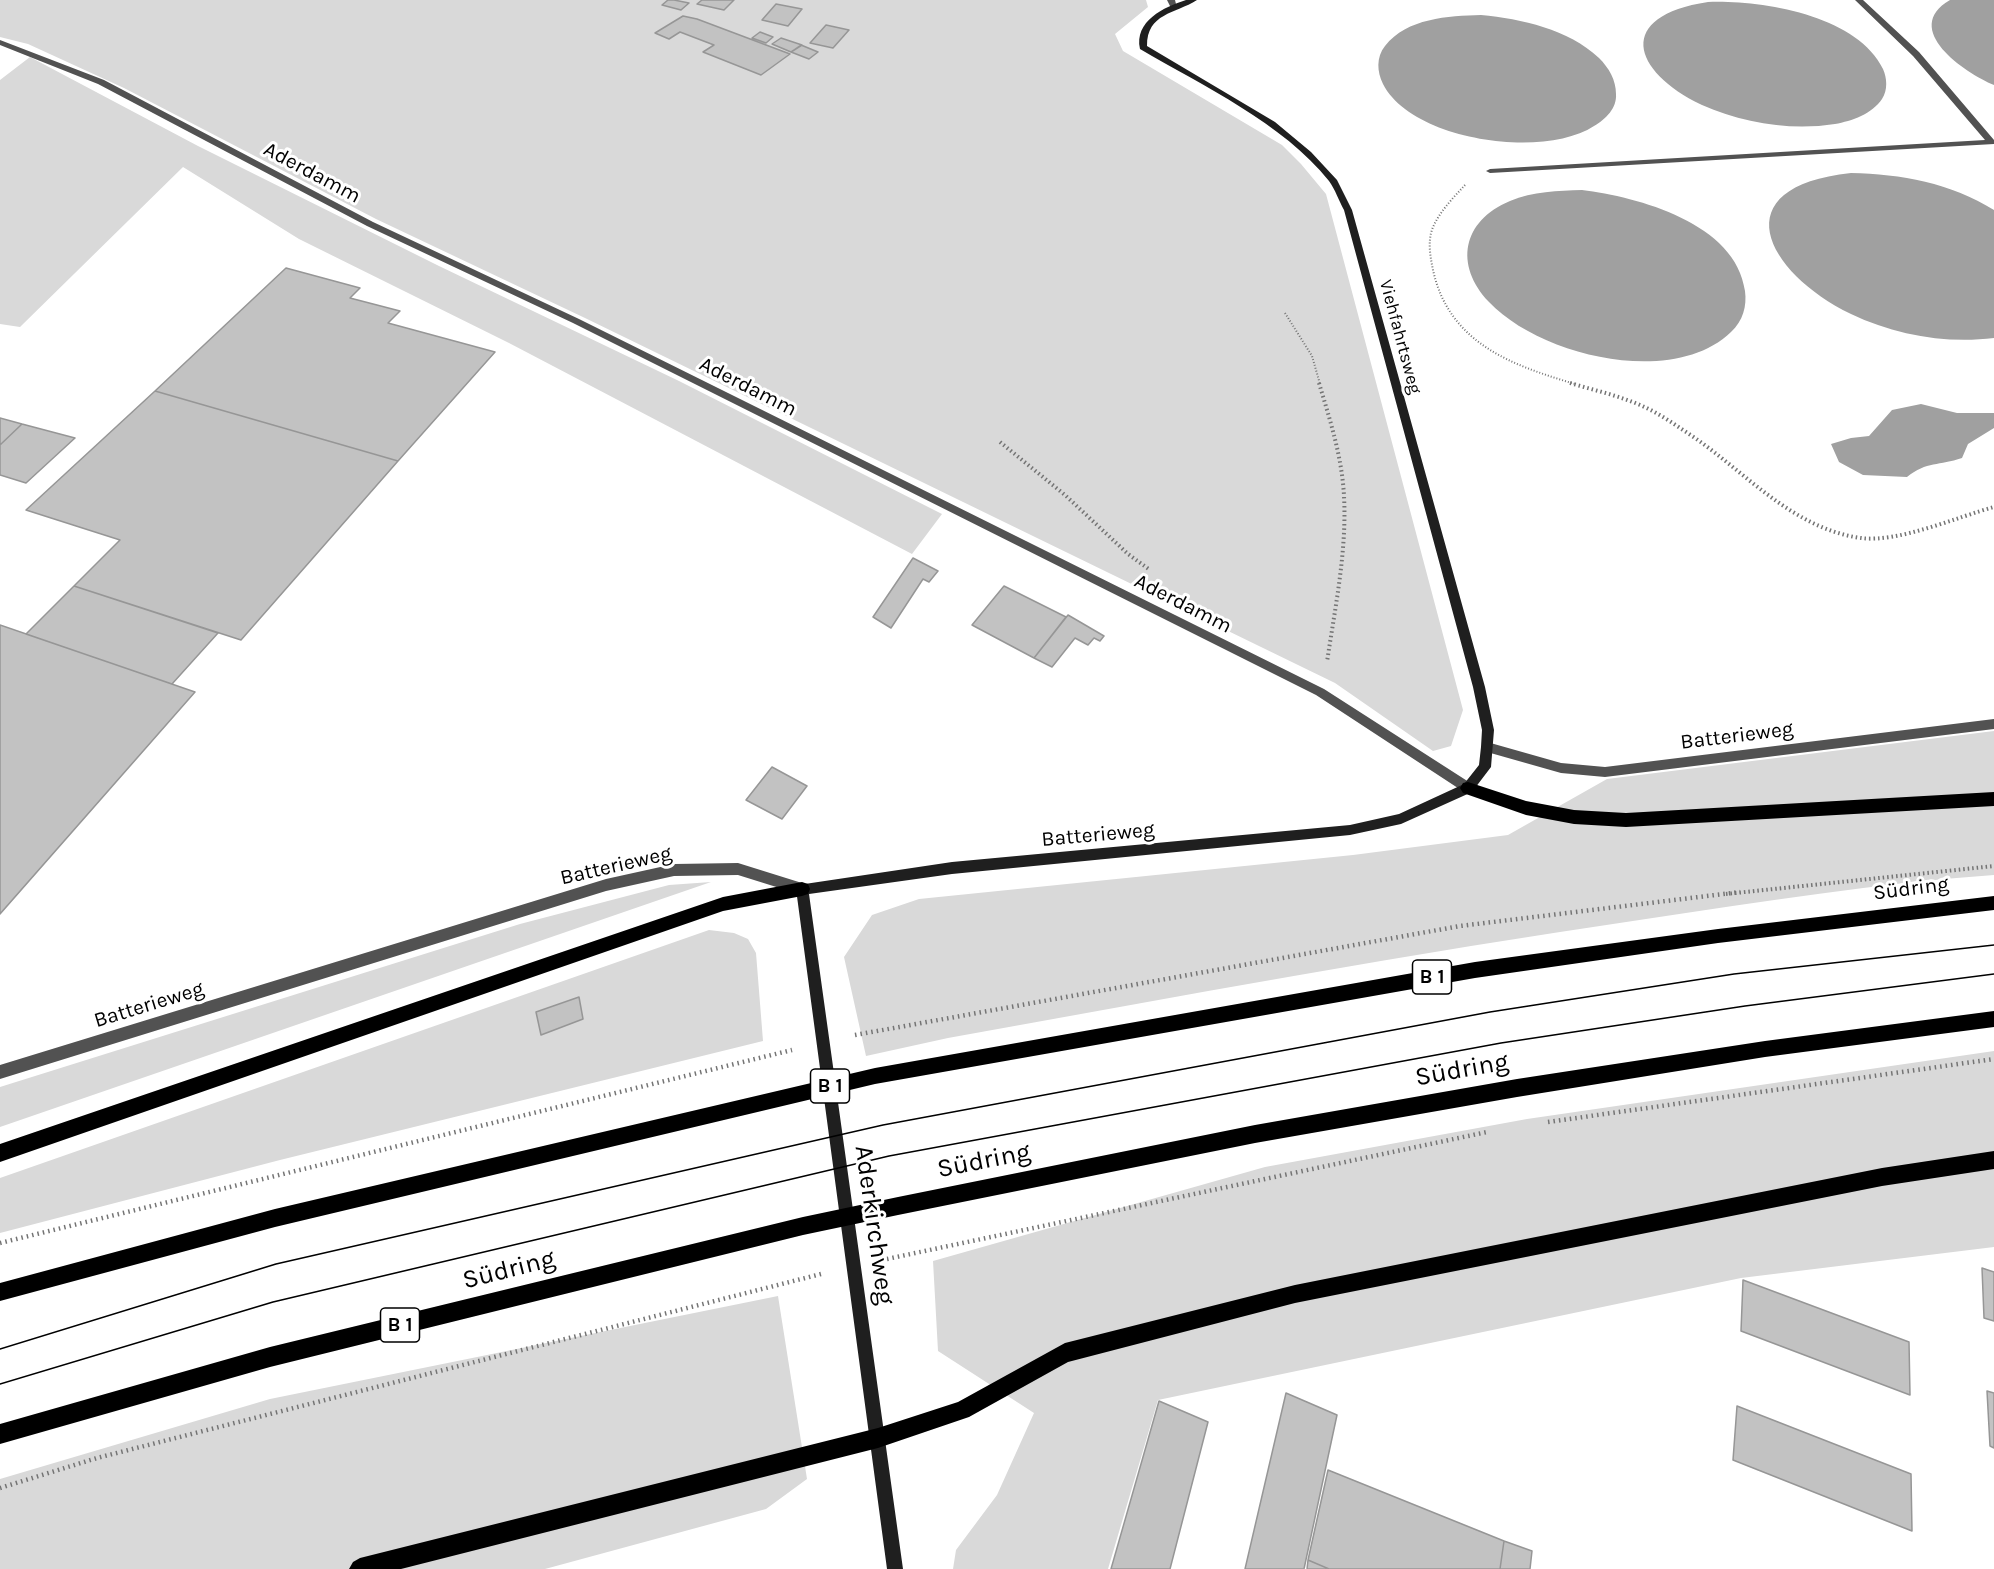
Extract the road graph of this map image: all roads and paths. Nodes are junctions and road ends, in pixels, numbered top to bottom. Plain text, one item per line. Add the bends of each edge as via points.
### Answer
1 (1192, 0) edge
2 (1859, 0) edge
3 (1173, 3) edge
4 (0, 42) edge
5 (1993, 142) edge
6 (1490, 171) joint
7 (1285, 313) dead end
8 (1000, 442) dead end
9 (1994, 507) edge
10 (1156, 574) dead end
11 (1320, 692) junction
12 (1994, 724) edge
13 (1487, 747) junction
14 (1468, 788) junction
15 (1994, 799) edge
16 (1994, 866) edge
17 (802, 889) junction
18 (1994, 903) edge
19 (1994, 1019) edge
20 (867, 1032) dead end
21 (779, 1053) dead end
22 (1994, 1059) edge
23 (0, 1072) edge
24 (1546, 1122) dead end
25 (1499, 1130) dead end
26 (0, 1153) edge
27 (1994, 1160) edge
28 (0, 1243) edge
29 (906, 1255) dead end
30 (810, 1276) dead end
31 (0, 1292) edge
32 (0, 1434) edge
33 (878, 1438) junction
34 (0, 1488) edge
35 (360, 1569) edge
36 (895, 1569) edge

1 - 3 street
2 - 5 street via 1916,54
3 - 13 street, Viehfahrtsweg via 1153,20 1142,40 1143,47 1272,124 1334,182 1347,210 1479,687 1488,730
4 - 11 street, Aderdamm via 101,82 370,224 576,321
5 - 6 street
6 - 9 path via 1474,175 1438,215 1428,235 1438,293 1454,320 1498,356 1549,377 1640,405 1683,429 1775,498 1824,528 1862,538 1892,536
7 - 11 path via 1312,356 1337,447 1344,496 1330,649
8 - 10 path
11 - 14 street, Aderdamm
12 - 13 street, Batterieweg via 1605,772 1561,768
13 - 14 street, Viehfahrtsweg via 1485,767
14 - 15 main road via 1526,808 1575,817 1626,820
14 - 17 street, Batterieweg via 1401,819 1350,830 952,868
16 - 20 path via 1644,902 1460,926
17 - 23 street, Batterieweg via 738,869 674,870 606,885
17 - 26 main road via 723,904
17 - 33 street, Aderkirchweg
18 - 31 main road, Südring / B 1 via 1475,970 874,1076 275,1218
19 - 32 main road, Südring / B 1 via 1765,1049 1518,1088 1255,1134 898,1206 270,1357
21 - 28 path
22 - 24 path
25 - 29 path
27 - 33 main road via 1882,1177 1295,1294 1065,1353 962,1410
30 - 34 path via 97,1458
33 - 35 main road
33 - 36 street, Aderkirchweg

